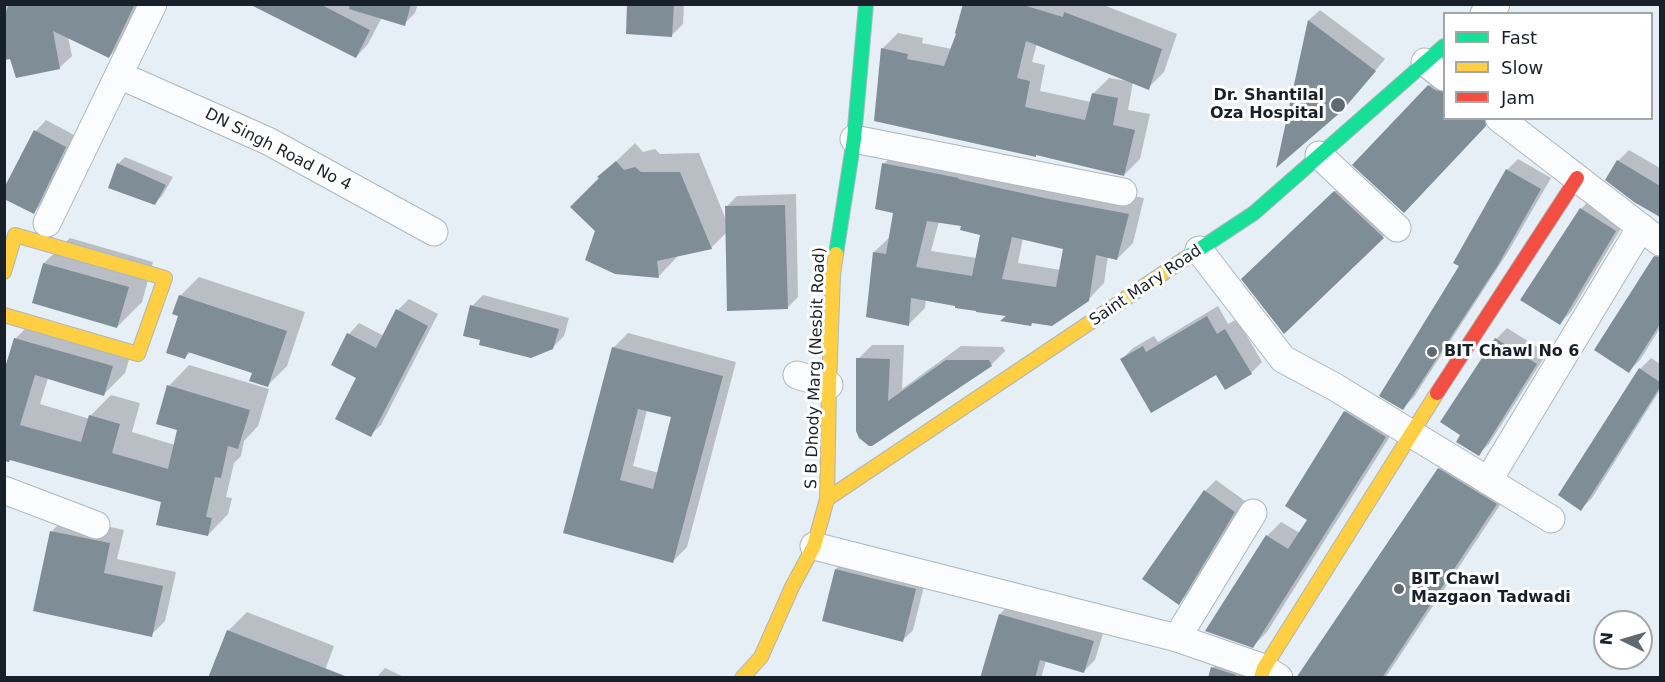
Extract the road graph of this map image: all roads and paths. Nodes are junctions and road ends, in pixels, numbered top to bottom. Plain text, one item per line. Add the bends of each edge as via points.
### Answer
1 (153, 4) edge
2 (866, 4) edge
3 (1438, 61) edge
4 (119, 75) junction
5 (1502, 120) edge
6 (854, 139) junction
7 (1319, 155) junction
8 (1577, 178) junction
9 (1124, 192) dead end
10 (47, 223) dead end
11 (1397, 228) dead end
12 (434, 232) dead end
13 (1651, 235) edge
14 (1199, 250) junction
15 (4, 272) edge
16 (4, 315) edge
17 (797, 375) dead end
18 (829, 386) junction
19 (1410, 434) junction
20 (1488, 481) junction
21 (4, 490) edge
22 (827, 499) junction
23 (1253, 513) dead end
24 (1551, 519) dead end
25 (96, 525) dead end
26 (814, 546) junction
27 (1177, 638) junction
28 (1268, 674) edge
29 (742, 678) edge

1 - 4 street
2 - 6 street, S B Dhody Marg (Nesbit Road)
3 - 7 street, Saint Mary Road
4 - 10 street
4 - 12 street, DN Singh Road No 4 via 268,141
5 - 8 street
6 - 9 street
6 - 18 street, S B Dhody Marg (Nesbit Road) via 833,275
7 - 11 street
7 - 14 street, Saint Mary Road via 1254,213
8 - 13 street
8 - 19 street
13 - 20 street
14 - 19 street via 1283,359
14 - 22 street, Saint Mary Road
15 - 16 street via 15,235 165,278 138,354
17 - 18 street
18 - 22 street, S B Dhody Marg (Nesbit Road)
19 - 20 street
19 - 28 street
20 - 24 street
21 - 25 street
22 - 26 street, S B Dhody Marg (Nesbit Road)
23 - 27 street
26 - 27 street
26 - 29 street, S B Dhody Marg (Nesbit Road) via 761,657
27 - 28 street

